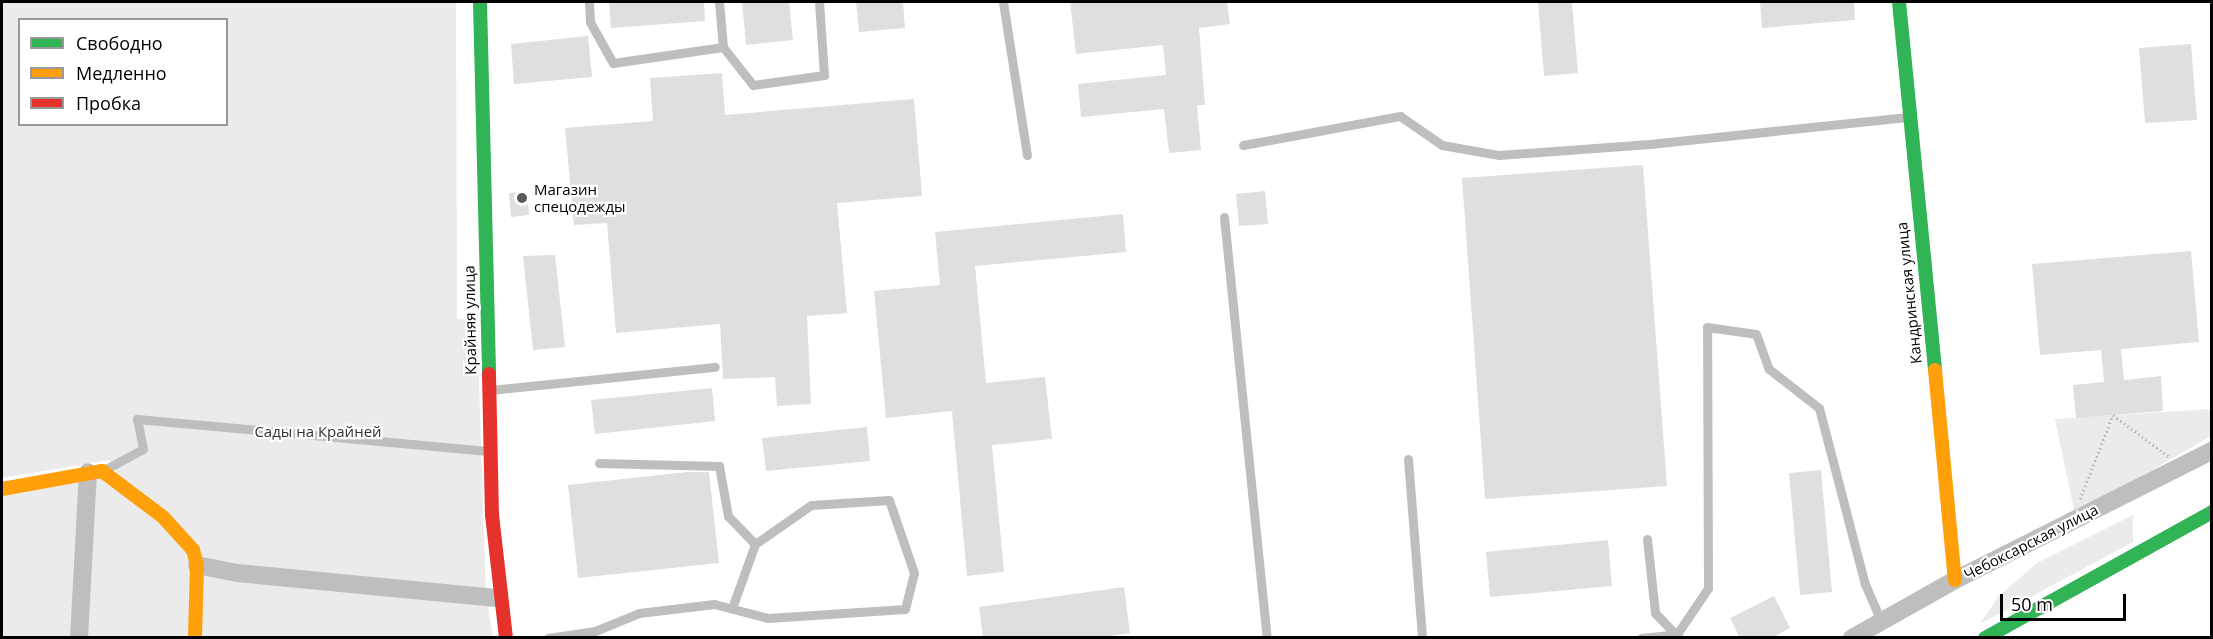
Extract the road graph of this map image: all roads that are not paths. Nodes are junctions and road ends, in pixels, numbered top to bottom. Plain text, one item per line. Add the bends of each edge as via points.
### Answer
1 (480, 2) edge
2 (589, 2) edge
3 (720, 2) edge
4 (819, 2) edge
5 (1003, 2) edge
6 (1899, 2) edge
7 (723, 47) junction
8 (1908, 117) junction
9 (1243, 145) dead end
10 (1026, 155) dead end
11 (1224, 217) dead end
12 (715, 367) dead end
13 (489, 390) junction
14 (490, 451) junction
15 (2211, 451) edge
16 (1408, 459) dead end
17 (599, 463) dead end
18 (95, 472) junction
19 (2, 489) edge
20 (2211, 512) edge
21 (1647, 539) dead end
22 (755, 544) junction
23 (196, 565) junction
24 (1955, 580) junction
25 (499, 598) junction
26 (732, 609) junction
27 (1881, 621) junction
28 (1678, 636) edge
29 (79, 638) edge
30 (195, 638) edge
31 (506, 638) edge
32 (548, 638) edge
33 (1267, 638) edge
34 (1422, 638) edge
35 (1641, 638) edge
36 (1852, 638) edge
37 (1985, 638) edge

1 - 13 street, Крайняя улица
2 - 7 lane via 590,22 613,63
3 - 7 lane
4 - 7 lane via 824,75 753,85
5 - 10 lane
6 - 8 street, Кандринская улица
8 - 9 lane via 1674,142 1499,155 1442,145 1401,116
8 - 24 street, Кандринская улица
11 - 33 lane
12 - 13 lane
13 - 14 street, Крайняя улица
14 - 18 lane via 445,450 137,419 143,449
14 - 25 street, Крайняя улица
15 - 24 street, Чебоксарская улица
16 - 34 lane
17 - 22 lane via 719,466 728,516
18 - 19 street
18 - 23 street via 184,536
18 - 29 street
20 - 37 street
21 - 28 lane via 1655,613
22 - 26 lane
22 - 26 lane via 811,506 889,500 914,573 905,609 768,618
23 - 25 street
23 - 30 street
24 - 27 street, Чебоксарская улица
25 - 31 street, Крайняя улица
26 - 32 lane via 714,604 639,614 595,631
27 - 28 lane via 1865,584 1819,408 1769,369 1756,334 1707,327 1708,588
27 - 36 street, Чебоксарская улица
28 - 35 lane

